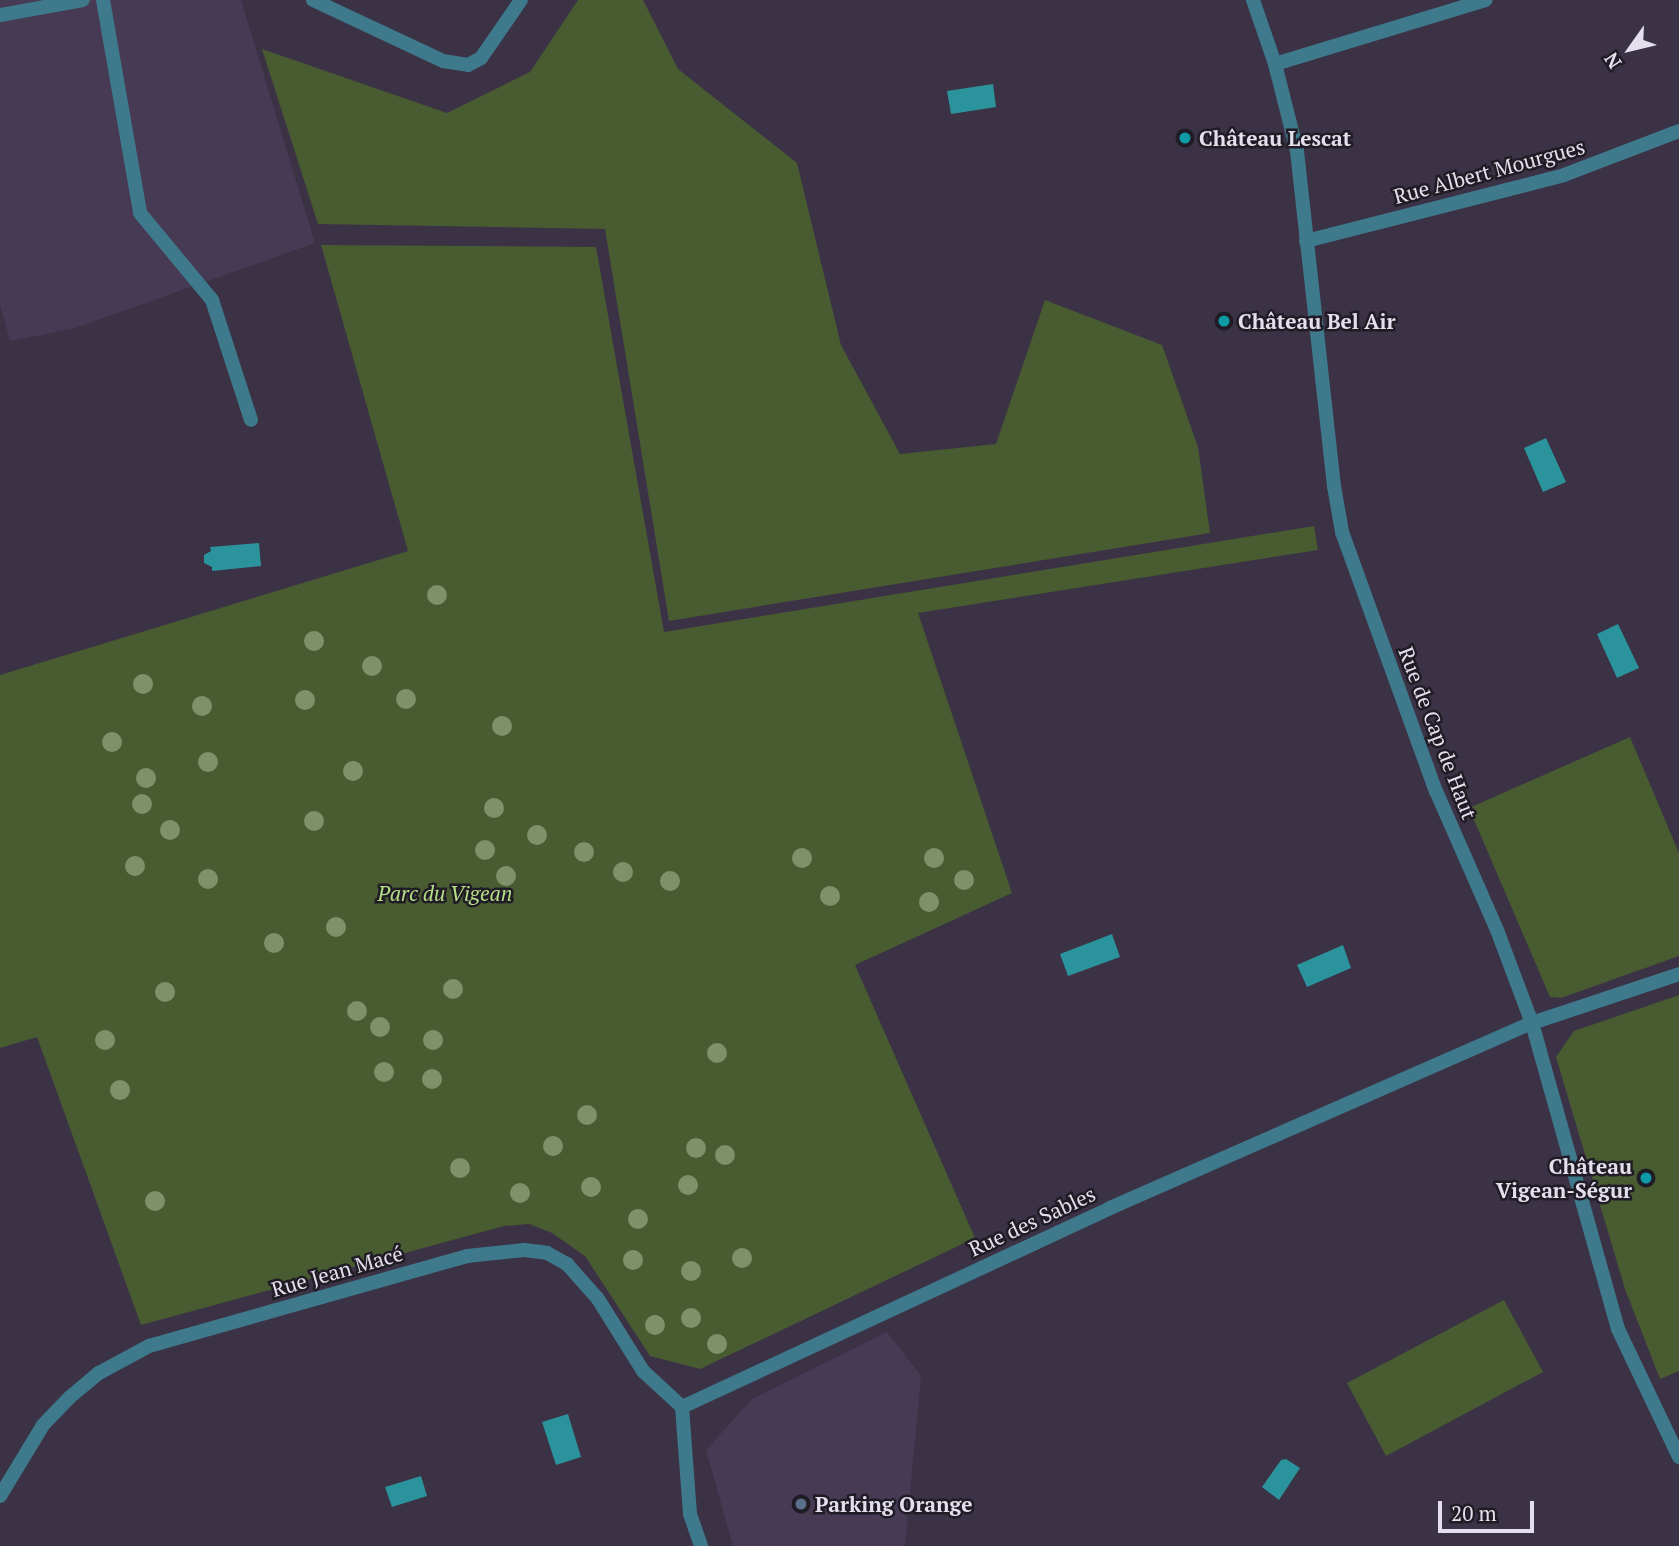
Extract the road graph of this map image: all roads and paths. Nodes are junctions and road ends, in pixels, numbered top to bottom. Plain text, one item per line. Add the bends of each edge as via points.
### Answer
1 (83, 0) edge
2 (103, 0) edge
3 (313, 0) edge
4 (521, 0) edge
5 (1253, 0) edge
6 (1486, 0) edge
7 (0, 15) edge
8 (1275, 64) junction
9 (1679, 131) edge
10 (1306, 241) junction
11 (251, 420) dead end
12 (1679, 974) edge
13 (1532, 1023) junction
14 (682, 1407) junction
15 (1679, 1457) edge
16 (0, 1496) edge
17 (701, 1546) edge

1 - 7 street
2 - 11 street via 140,212 212,300
3 - 4 street via 443,61 468,65 481,58
5 - 8 street, Rue de Cap de Haut
6 - 8 street
8 - 10 street, Rue de Cap de Haut via 1297,151
9 - 10 street, Rue Albert Mourgues via 1564,175
10 - 13 street, Rue de Cap de Haut via 1342,532 1431,778
12 - 13 street, Rue des Sables
13 - 14 street, Rue des Sables via 1110,1208
13 - 15 street, Rue de Cap de Haut via 1618,1329
14 - 16 street, Rue Jean Macé via 643,1371 598,1298 566,1264 547,1253 524,1250 467,1256 149,1346 99,1373 70,1397 43,1425
14 - 17 street via 690,1514

